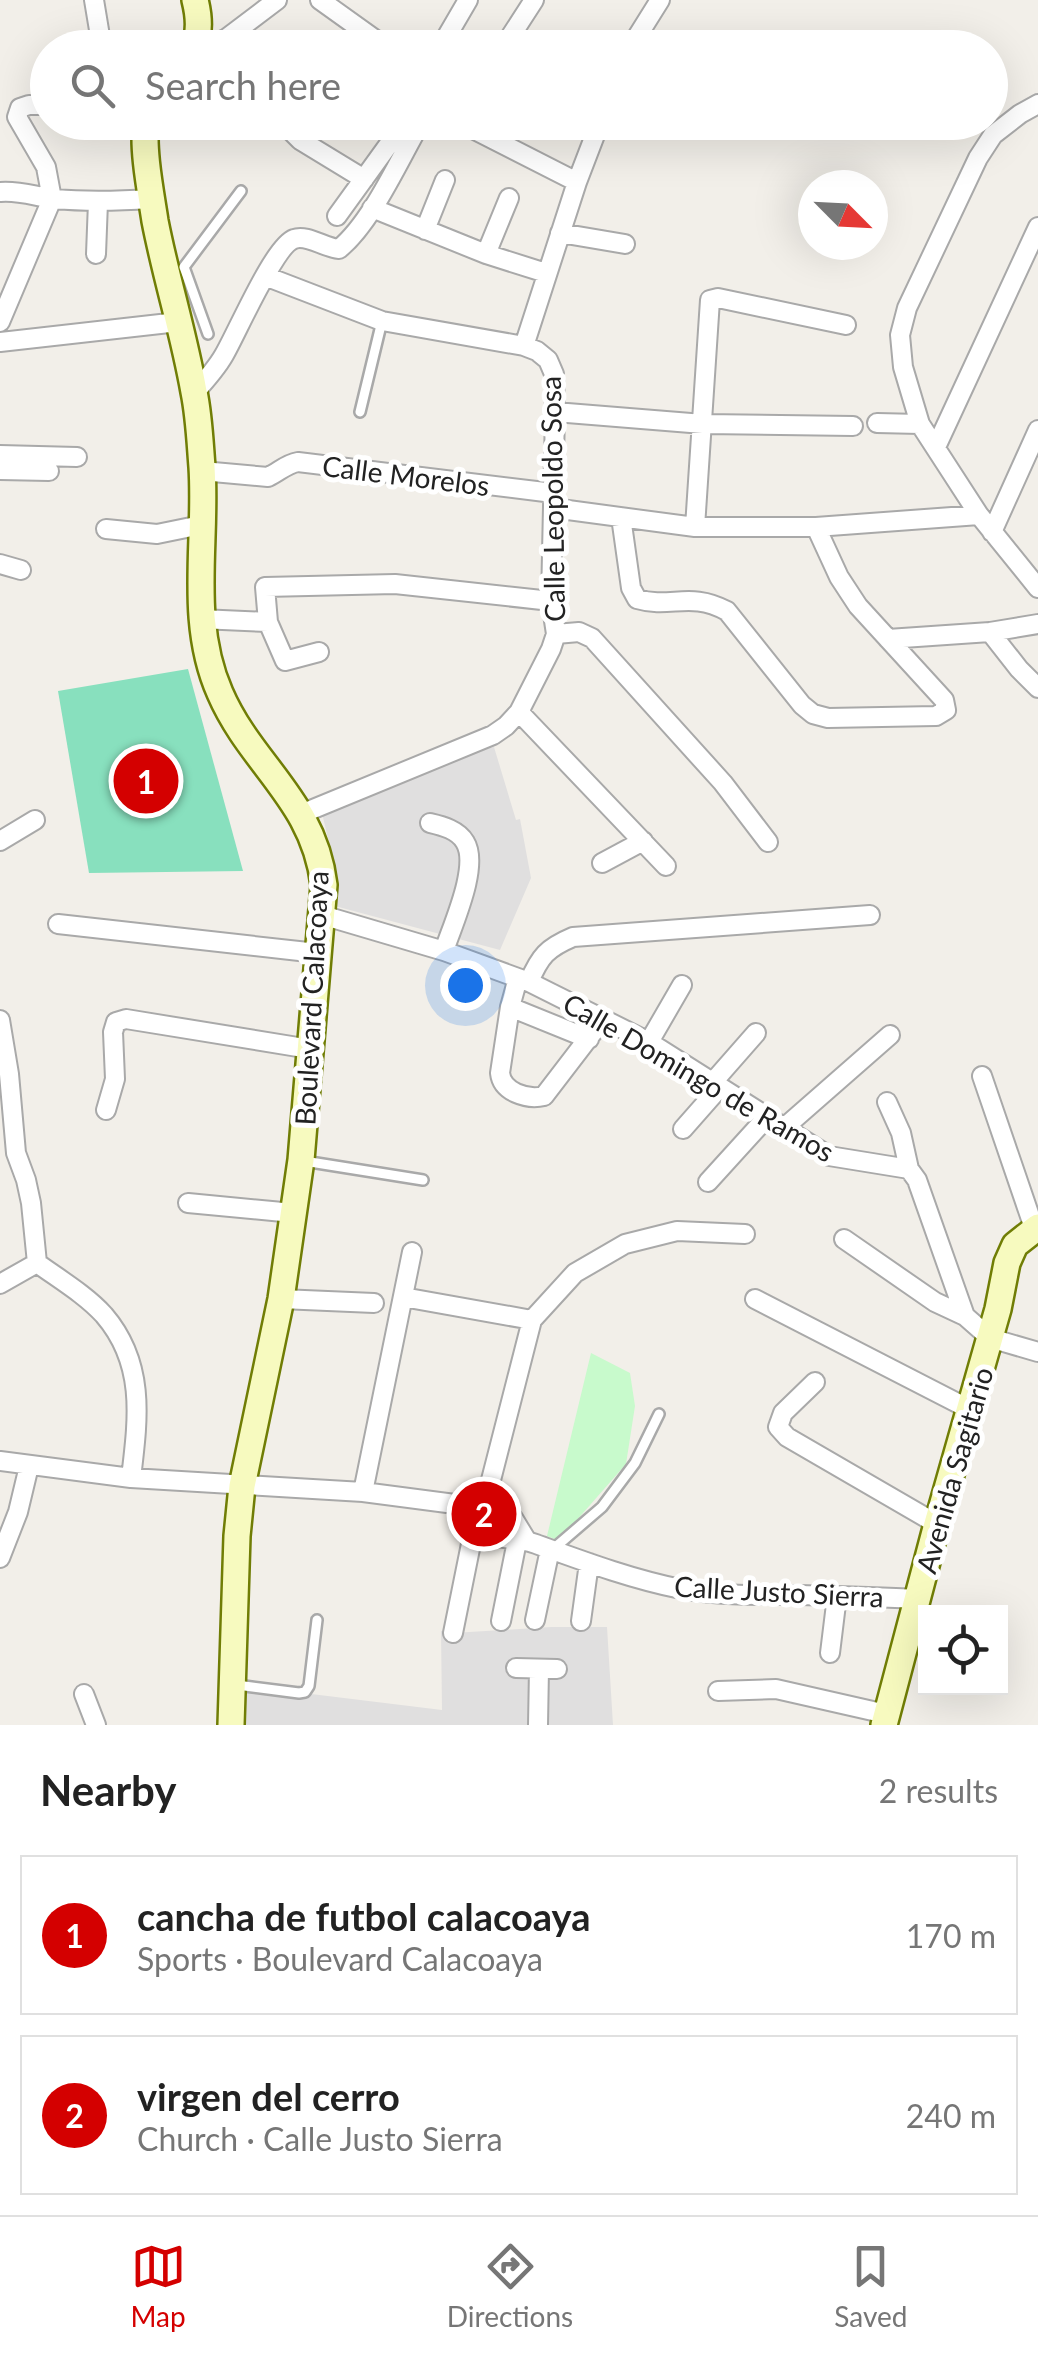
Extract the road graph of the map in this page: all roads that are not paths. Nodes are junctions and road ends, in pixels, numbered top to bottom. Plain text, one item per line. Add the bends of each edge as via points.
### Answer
1 (94, 0) edge
2 (195, 0) edge
3 (276, 0) edge
4 (320, 0) edge
5 (468, 0) edge
6 (534, 0) edge
7 (660, 0) edge
8 (99, 30) edge
9 (198, 30) edge
10 (238, 30) edge
11 (362, 30) edge
12 (451, 30) edge
13 (515, 30) edge
14 (641, 30) edge
15 (30, 104) edge
16 (1038, 104) edge
17 (1008, 123) edge
18 (147, 140) edge
19 (300, 140) edge
20 (392, 140) edge
21 (411, 140) edge
22 (494, 140) edge
23 (593, 140) edge
24 (990, 140) edge
25 (364, 179) junction
26 (444, 180) dead end
27 (577, 182) junction
28 (241, 191) dead end
29 (0, 192) edge
30 (508, 198) dead end
31 (52, 199) junction
32 (152, 199) junction
33 (98, 202) junction
34 (372, 208) junction
35 (337, 216) dead end
36 (1038, 226) edge
37 (425, 230) junction
38 (560, 233) junction
39 (626, 244) dead end
40 (96, 254) dead end
41 (486, 254) junction
42 (173, 263) junction
43 (546, 274) junction
44 (264, 276) junction
45 (382, 321) junction
46 (0, 322) edge
47 (178, 322) junction
48 (846, 325) dead end
49 (208, 334) dead end
50 (0, 342) edge
51 (524, 346) junction
52 (195, 392) junction
53 (360, 412) dead end
54 (555, 412) junction
55 (877, 423) dead end
56 (703, 424) junction
57 (920, 424) junction
58 (853, 426) dead end
59 (1038, 430) edge
60 (936, 447) junction
61 (0, 456) edge
62 (76, 456) dead end
63 (0, 470) edge
64 (202, 471) junction
65 (49, 472) dead end
66 (553, 500) junction
67 (979, 514) junction
68 (621, 517) junction
69 (200, 525) junction
70 (695, 527) junction
71 (816, 527) junction
72 (106, 529) dead end
73 (992, 532) junction
74 (0, 564) edge
75 (21, 570) dead end
76 (1038, 588) edge
77 (551, 601) junction
78 (200, 619) junction
79 (268, 622) junction
80 (1038, 624) edge
81 (990, 632) junction
82 (556, 634) junction
83 (888, 639) junction
84 (320, 652) dead end
85 (1038, 688) edge
86 (518, 712) junction
87 (301, 814) junction
88 (35, 820) dead end
89 (430, 823) dead end
90 (0, 841) edge
91 (643, 841) junction
92 (768, 842) dead end
93 (602, 862) dead end
94 (666, 866) dead end
95 (870, 914) dead end
96 (322, 915) junction
97 (58, 924) dead end
98 (444, 952) junction
99 (318, 953) junction
100 (523, 980) junction
101 (682, 985) dead end
102 (510, 1007) junction
103 (604, 1018) junction
104 (0, 1020) edge
105 (756, 1033) dead end
106 (890, 1035) dead end
107 (590, 1039) junction
108 (649, 1042) junction
109 (310, 1049) junction
110 (4, 1076) edge
111 (982, 1076) dead end
112 (716, 1085) junction
113 (887, 1102) dead end
114 (106, 1110) dead end
115 (768, 1116) junction
116 (785, 1128) junction
117 (683, 1129) dead end
118 (8, 1153) edge
119 (301, 1160) junction
120 (909, 1168) junction
121 (423, 1180) dead end
122 (708, 1182) dead end
123 (188, 1203) dead end
124 (293, 1213) junction
125 (745, 1234) dead end
126 (1031, 1238) edge
127 (844, 1239) dead end
128 (412, 1252) dead end
129 (36, 1263) junction
130 (0, 1284) edge
131 (403, 1298) junction
132 (281, 1299) junction
133 (755, 1299) dead end
134 (374, 1303) dead end
135 (966, 1316) junction
136 (532, 1320) junction
137 (990, 1338) junction
138 (1038, 1352) edge
139 (815, 1382) dead end
140 (971, 1410) junction
141 (660, 1414) dead end
142 (0, 1461) edge
143 (30, 1466) junction
144 (132, 1478) junction
145 (491, 1480) dead end
146 (242, 1486) junction
147 (363, 1492) junction
148 (473, 1515) junction
149 (938, 1524) junction
150 (522, 1541) junction
151 (552, 1550) junction
152 (0, 1558) edge
153 (589, 1564) junction
154 (837, 1596) junction
155 (918, 1599) junction
156 (316, 1620) dead end
157 (535, 1620) dead end
158 (501, 1621) dead end
159 (581, 1621) dead end
160 (452, 1633) dead end
161 (830, 1653) dead end
162 (516, 1668) dead end
163 (233, 1685) junction
164 (718, 1691) dead end
165 (84, 1694) dead end
166 (886, 1720) edge
167 (96, 1725) edge
168 (231, 1725) edge
169 (538, 1725) edge

1 - 8 street
2 - 9 street
3 - 10 street
4 - 11 street
5 - 12 street
6 - 13 street
7 - 14 street
15 - 31 street via 16,117 46,167
16 - 17 street
18 - 32 street, Boulevard Calacoaya
19 - 25 street
20 - 25 street
21 - 34 street
22 - 27 street
23 - 27 street, Calle Leopoldo Sosa
24 - 57 street via 900,335
25 - 35 street
26 - 37 street
27 - 38 street, Calle Leopoldo Sosa
28 - 42 lane
29 - 31 street
30 - 41 street
31 - 33 street
31 - 46 street
32 - 33 street
32 - 42 street, Boulevard Calacoaya
33 - 40 street
34 - 37 street
34 - 44 street via 340,249 296,238
36 - 60 street
37 - 41 street
38 - 39 street
38 - 43 street, Calle Leopoldo Sosa
41 - 43 street
42 - 47 street, Boulevard Calacoaya
42 - 49 lane
43 - 51 street, Calle Leopoldo Sosa
44 - 45 street
44 - 52 street via 226,353
45 - 51 street
45 - 53 lane
47 - 50 street
47 - 52 street, Boulevard Calacoaya
48 - 56 street via 710,300
51 - 54 street, Calle Leopoldo Sosa via 548,360
52 - 64 street, Boulevard Calacoaya
54 - 56 street
54 - 66 street, Calle Leopoldo Sosa
55 - 57 street
56 - 58 street
56 - 70 street
57 - 60 street
59 - 73 street
60 - 67 street
61 - 62 street
63 - 65 street
64 - 66 street, Calle Morelos via 268,476 298,462
64 - 69 street, Boulevard Calacoaya
66 - 68 street, Calle Morelos
66 - 77 street, Calle Leopoldo Sosa
67 - 71 street, Calle Morelos
67 - 73 street
68 - 70 street, Calle Morelos
68 - 83 street via 637,599 694,600 726,611 812,714 936,716 946,710
69 - 72 street via 157,534
69 - 78 street, Boulevard Calacoaya
70 - 71 street, Calle Morelos
71 - 83 street via 839,577
73 - 76 street
74 - 75 street
77 - 79 street via 395,584 265,587
77 - 82 street, Calle Leopoldo Sosa
78 - 79 street
78 - 87 street, Boulevard Calacoaya via 220,693
79 - 84 street via 285,661
80 - 81 street
81 - 83 street
81 - 85 street
82 - 86 street, Calle Leopoldo Sosa
82 - 92 street via 592,638 724,783
86 - 87 street, Calle Leopoldo Sosa via 493,736
86 - 91 street
87 - 96 street, Boulevard Calacoaya via 321,862
88 - 90 street
89 - 98 street via 465,840 470,858
91 - 93 street
91 - 94 street
95 - 100 street via 573,936 554,944
96 - 98 street, Calle Domingo de Ramos
96 - 99 street, Boulevard Calacoaya
97 - 99 street
98 - 100 street, Calle Domingo de Ramos
99 - 109 street, Boulevard Calacoaya
100 - 102 street
100 - 103 street, Calle Domingo de Ramos
101 - 108 street
102 - 107 street
102 - 107 street via 500,1073 510,1090 544,1096
103 - 107 street
103 - 108 street, Calle Domingo de Ramos
104 - 110 street
105 - 112 street
106 - 116 street
108 - 112 street, Calle Domingo de Ramos
109 - 114 street via 126,1019 113,1032 115,1079
109 - 119 street, Boulevard Calacoaya
110 - 118 street
111 - 126 street
112 - 115 street, Calle Domingo de Ramos
112 - 117 street
113 - 120 street
115 - 116 street, Calle Domingo de Ramos
115 - 122 street
116 - 120 street, Calle Domingo de Ramos via 828,1156
118 - 129 street via 26,1180
119 - 121 lane
119 - 124 street, Boulevard Calacoaya
120 - 135 street
123 - 124 street
124 - 132 street, Boulevard Calacoaya
125 - 136 street via 676,1231 624,1244 575,1273
126 - 137 street, Avenida Sagitario via 1007,1263
127 - 135 street
128 - 131 street
129 - 130 street
129 - 144 street via 104,1316 127,1351 137,1386
131 - 136 street
131 - 147 street
132 - 134 street
132 - 146 street, Boulevard Calacoaya
133 - 140 street
135 - 137 street
136 - 145 street
137 - 138 street
137 - 140 street, Avenida Sagitario
139 - 149 street via 783,1413 778,1427
140 - 149 street, Avenida Sagitario
141 - 151 lane via 635,1464 602,1507
142 - 143 street, Calle Justo Sierra
143 - 144 street, Calle Justo Sierra
143 - 152 street
144 - 146 street, Calle Justo Sierra
146 - 147 street, Calle Justo Sierra
146 - 163 street, Boulevard Calacoaya
147 - 148 street, Calle Justo Sierra
148 - 150 street, Calle Justo Sierra via 485,1533
148 - 150 street, Calle Justo Sierra via 490,1504 503,1509
148 - 160 street
149 - 155 street, Avenida Sagitario
150 - 151 street, Calle Justo Sierra
150 - 158 street
151 - 153 street, Calle Justo Sierra
151 - 157 street
153 - 154 street, Calle Justo Sierra via 685,1590
153 - 159 street
154 - 155 street, Calle Justo Sierra
154 - 161 street
155 - 166 street, Avenida Sagitario
156 - 163 lane via 306,1692
162 - 169 street via 548,1669
163 - 168 street, Boulevard Calacoaya
164 - 166 street via 776,1689
165 - 167 street

